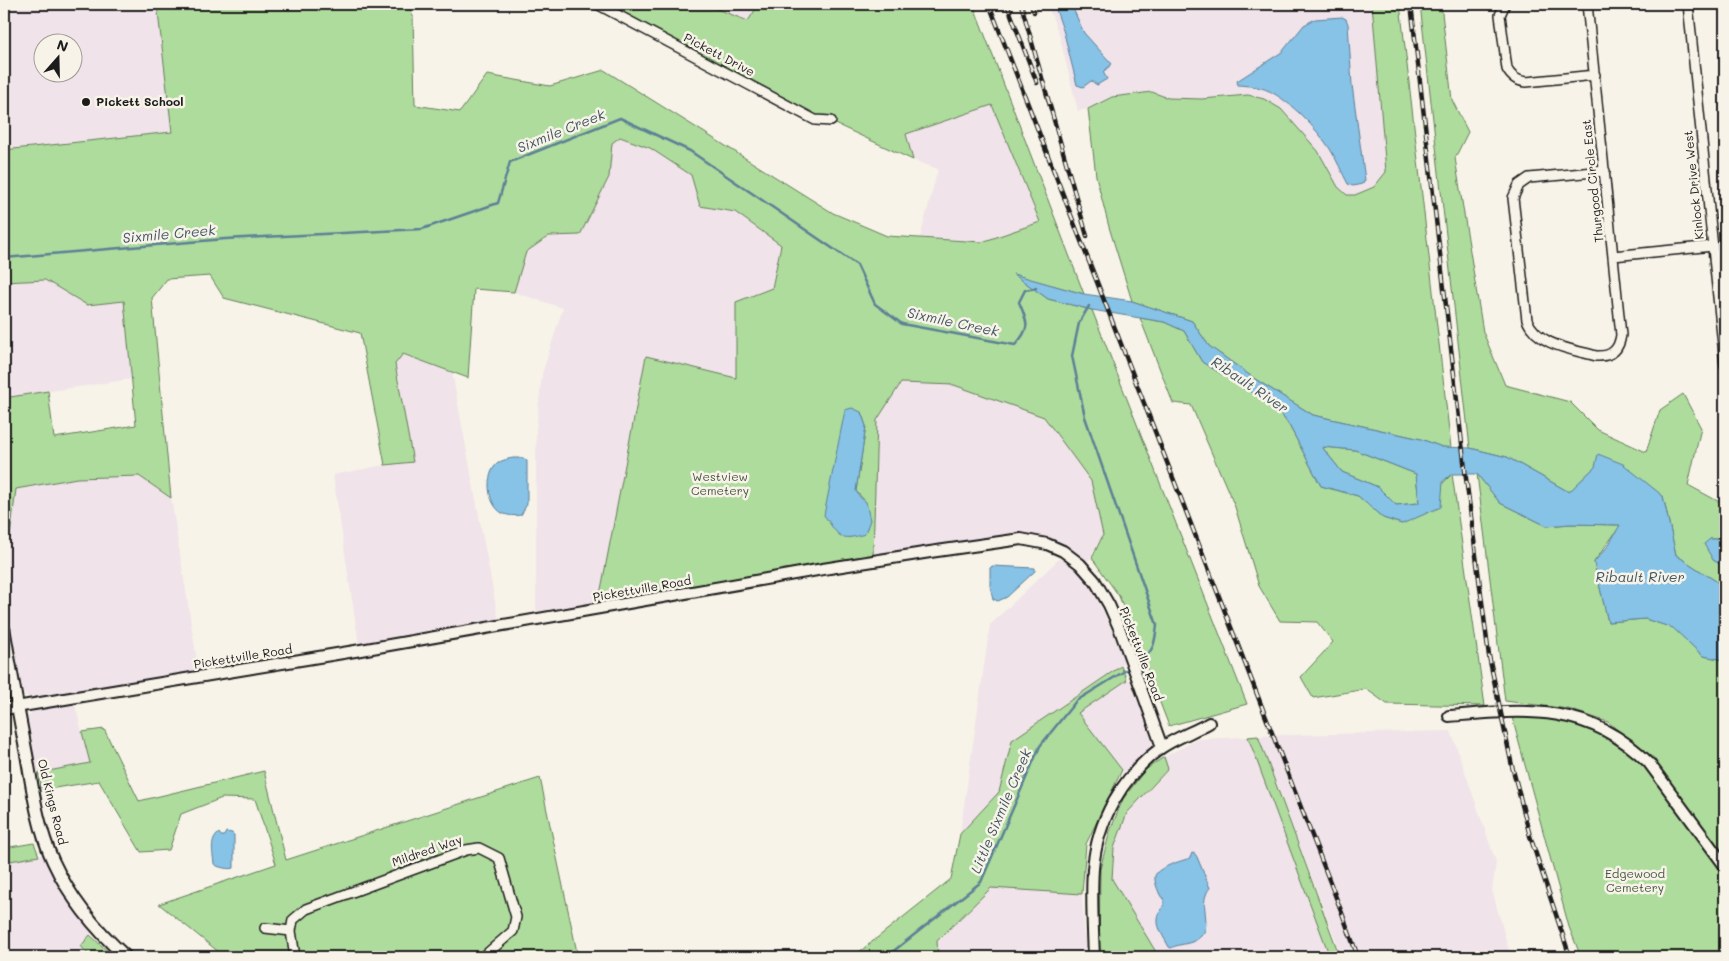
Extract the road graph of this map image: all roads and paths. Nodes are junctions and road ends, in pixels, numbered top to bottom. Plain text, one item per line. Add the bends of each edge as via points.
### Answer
1 (597, 4) edge
2 (1505, 4) edge
3 (1587, 4) edge
4 (1688, 4) edge
5 (1595, 75) junction
6 (831, 121) dead end
7 (1605, 171) junction
8 (1713, 246) junction
9 (1613, 256) junction
10 (1725, 365) edge
11 (4, 630) edge
12 (18, 707) junction
13 (4, 709) edge
14 (1449, 716) dead end
15 (1208, 723) dead end
16 (1162, 747) junction
17 (1725, 866) edge
18 (265, 928) dead end
19 (291, 931) junction
20 (126, 957) edge
21 (295, 957) edge
22 (483, 957) edge
23 (1094, 957) edge

1 - 6 street, Pickett Drive via 815,120
2 - 5 street via 1500,14 1507,70 1514,78 1526,82
3 - 5 street, Thurgood Circle East
4 - 8 street, Kinlock Drive West
5 - 7 street, Thurgood Circle East
7 - 9 street, Thurgood Circle East
7 - 9 street, Thurgood Circle East via 1529,178 1519,185 1513,198 1527,320 1534,332 1548,342 1596,356 1618,348 1621,335
8 - 9 street
8 - 10 street, Kinlock Drive West
11 - 12 main road, Old Kings Road
12 - 13 street, Pickettville Road
12 - 16 street, Pickettville Road via 1021,539 1063,551 1095,581 1120,630
12 - 20 main road, Old Kings Road via 38,814 53,860 80,907
14 - 17 street via 1541,712 1576,718 1609,732 1634,748 1649,764
15 - 16 street
16 - 23 street via 1127,781 1099,835 1093,870
18 - 19 street
19 - 21 street
19 - 22 street, Mildred Way via 293,920 306,909 466,850 480,848 499,858 516,917 513,931

